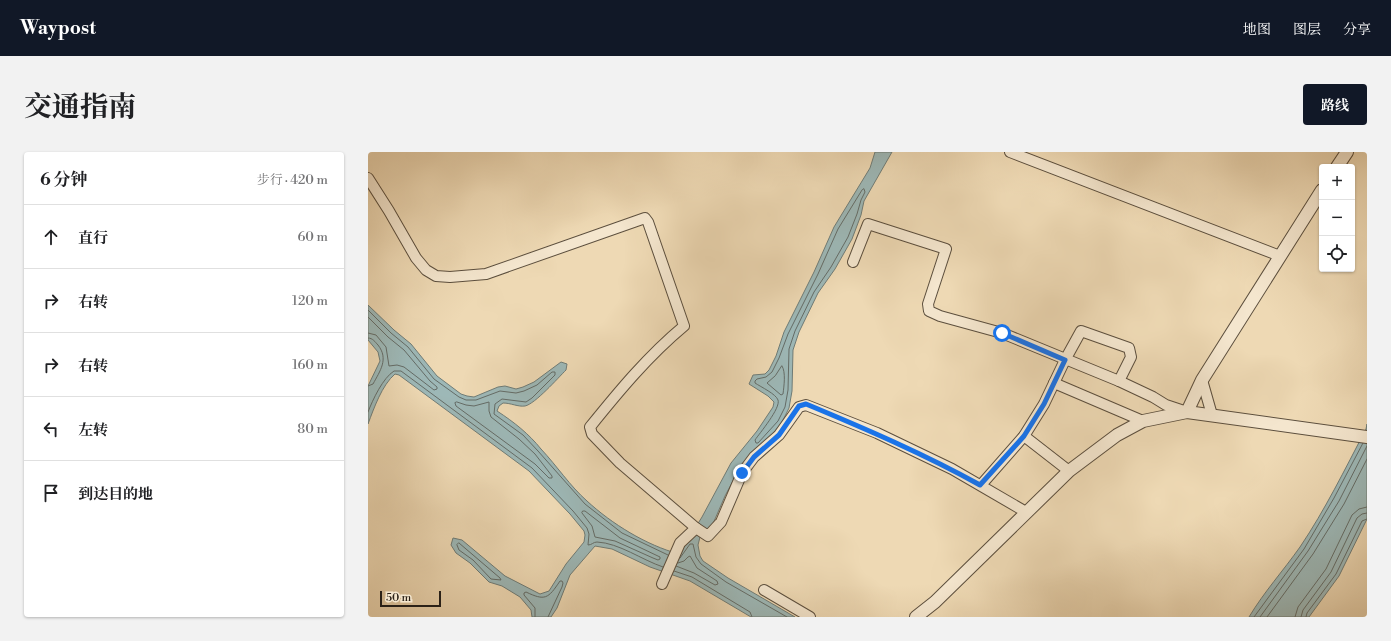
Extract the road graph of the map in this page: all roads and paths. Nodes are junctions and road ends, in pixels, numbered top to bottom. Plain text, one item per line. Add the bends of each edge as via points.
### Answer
1 (1010, 152) edge
2 (1347, 152) edge
3 (1339, 164) edge
4 (368, 178) edge
5 (1319, 195) edge
6 (1280, 256) junction
7 (853, 262) dead end
8 (1065, 360) junction
9 (1202, 380) junction
10 (1119, 381) junction
11 (1054, 383) junction
12 (1187, 412) junction
13 (1212, 415) junction
14 (1143, 421) junction
15 (1024, 436) junction
16 (1361, 437) edge
17 (1069, 471) junction
18 (980, 485) junction
19 (1026, 512) junction
20 (696, 528) junction
21 (662, 584) dead end
22 (764, 590) dead end
23 (810, 617) edge
24 (916, 617) edge

1 - 6 street
2 - 3 street
4 - 20 street via 416,258 426,270 436,276 486,274 645,218 684,326 620,389 590,427 592,434 620,463
5 - 6 street
6 - 9 street
7 - 8 street via 868,224 946,248 928,304 929,311 1002,333
8 - 10 street
8 - 10 street via 1081,331 1129,348 1131,357
8 - 11 street
9 - 12 street
9 - 13 street
10 - 12 street via 1166,405
11 - 14 street
11 - 15 street
12 - 13 street
12 - 14 street
13 - 16 street
14 - 17 street via 1117,435
15 - 17 street
15 - 18 street
17 - 19 street
18 - 19 street
18 - 20 street via 877,433 806,404 799,406 779,435 754,457 742,473 721,522 708,536
19 - 24 street via 935,602
20 - 21 street via 680,543
22 - 23 street

